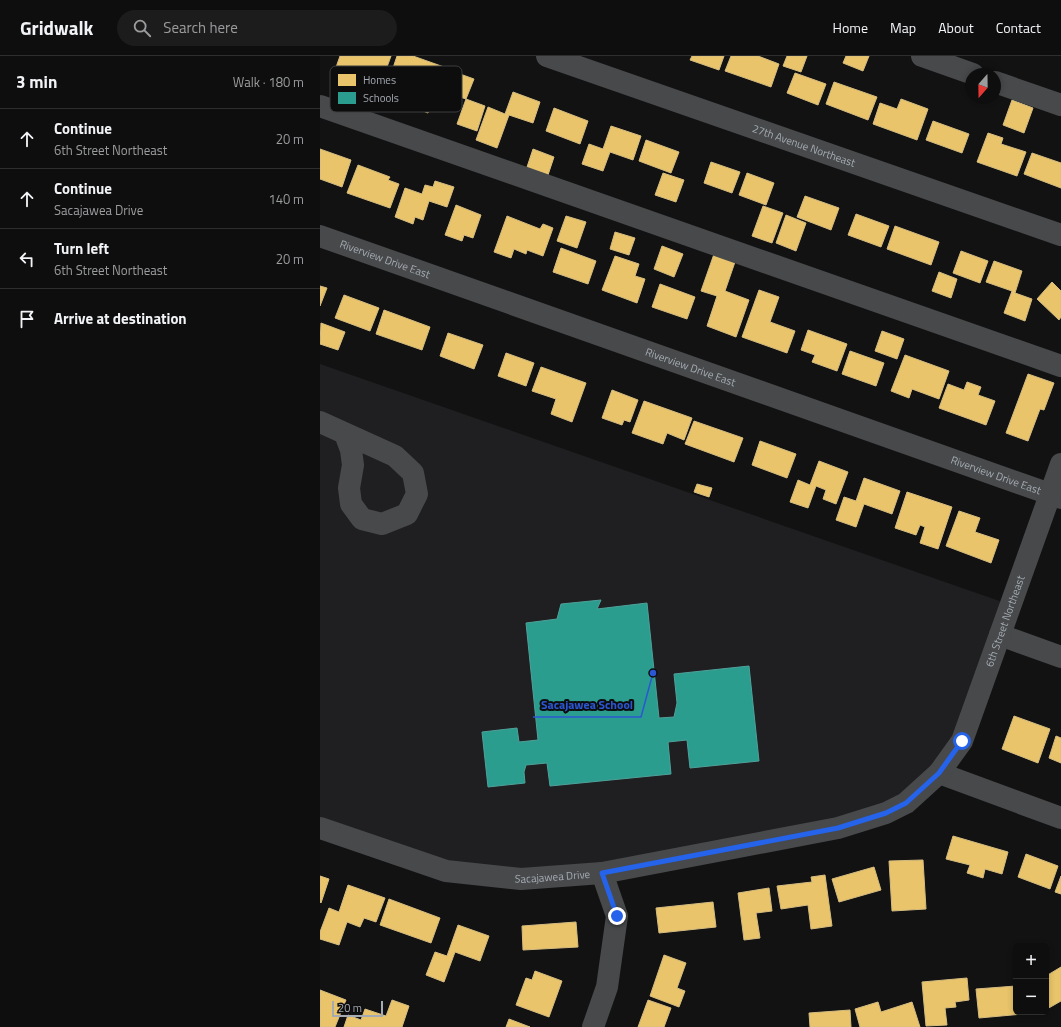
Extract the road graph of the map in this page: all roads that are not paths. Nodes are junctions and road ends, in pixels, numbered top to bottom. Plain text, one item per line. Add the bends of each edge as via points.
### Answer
1 (547, 56) edge
2 (922, 56) edge
3 (965, 71) edge
4 (1001, 84) edge
5 (1061, 105) edge
6 (320, 106) edge
7 (330, 110) edge
8 (337, 112) edge
9 (1061, 235) edge
10 (320, 236) edge
11 (1061, 366) edge
12 (320, 422) edge
13 (345, 434) dead end
14 (1061, 464) edge
15 (1056, 496) edge
16 (1000, 635) junction
17 (1061, 657) edge
18 (939, 773) junction
19 (1061, 818) edge
20 (320, 828) edge
21 (602, 873) junction
22 (593, 1027) edge

1 - 9 street, 27th Avenue Northeast
2 - 3 street
4 - 5 street
6 - 7 street
8 - 11 street
10 - 15 street, Riverview Drive East
12 - 13 street
14 - 15 street, 6th Street Northeast
15 - 16 street, 6th Street Northeast
16 - 17 street
16 - 18 street, 6th Street Northeast via 962,741
18 - 19 street
18 - 21 street, Sacajawea Drive via 906,803 886,813 838,828
20 - 21 street, Sacajawea Drive via 446,871 521,879
21 - 22 street via 617,916 607,986

